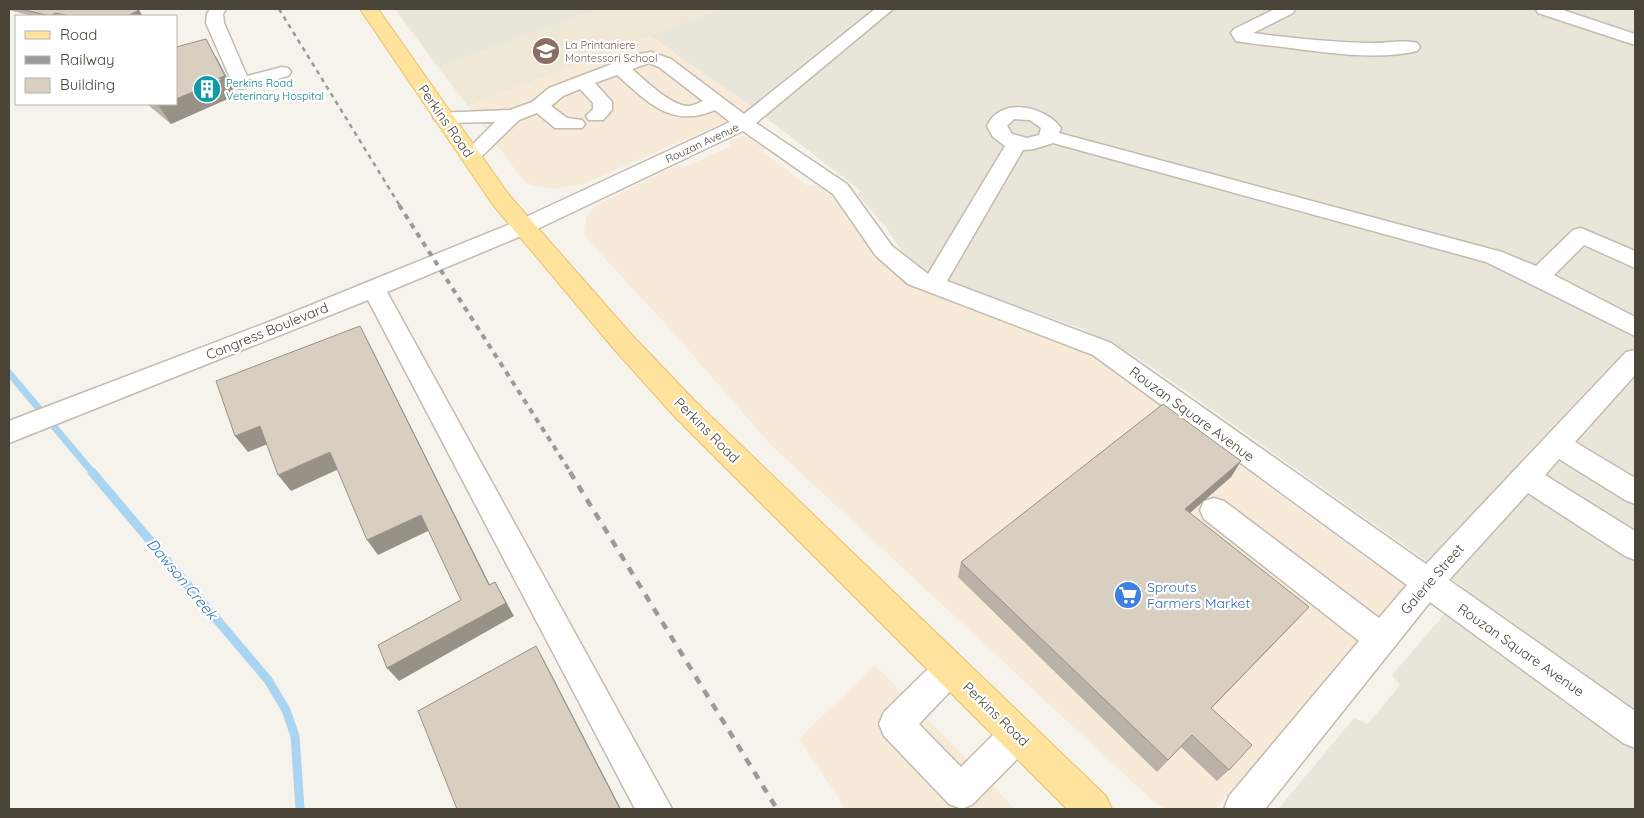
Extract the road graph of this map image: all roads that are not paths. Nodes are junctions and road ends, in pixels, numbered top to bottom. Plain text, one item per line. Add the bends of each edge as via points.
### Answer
1 (218, 9) edge
2 (369, 9) edge
3 (885, 9) edge
4 (1287, 9) edge
5 (1544, 9) edge
6 (1635, 40) edge
7 (224, 45) junction
8 (1411, 47) dead end
9 (205, 50) edge
10 (620, 68) junction
11 (282, 72) dead end
12 (584, 82) junction
13 (715, 103) junction
14 (539, 106) junction
15 (512, 116) junction
16 (596, 116) dead end
17 (443, 117) junction
18 (744, 123) junction
19 (575, 124) dead end
20 (1049, 136) junction
21 (1017, 143) junction
22 (471, 156) junction
23 (523, 227) junction
24 (1635, 260) edge
25 (1539, 277) junction
26 (933, 284) junction
27 (373, 288) junction
28 (1635, 327) edge
29 (1635, 359) edge
30 (9, 432) edge
31 (1556, 444) junction
32 (1526, 477) junction
33 (1635, 492) edge
34 (1214, 510) dead end
35 (1635, 547) edge
36 (1427, 583) junction
37 (1381, 639) junction
38 (950, 669) junction
39 (1635, 731) edge
40 (1017, 735) junction
41 (654, 809) edge
42 (1093, 809) edge
43 (1242, 809) edge

1 - 7 street via 214,19
2 - 17 main road, Perkins Road
3 - 18 street, Rouzan Avenue
4 - 8 street via 1247,28 1240,33 1242,37 1323,47
5 - 6 street
7 - 9 street
7 - 11 street via 241,83
10 - 12 street, Rouzan Square Avenue
10 - 13 street via 669,108 692,112
10 - 13 street, Rouzan Square Avenue via 644,58 658,59
12 - 14 street, Rouzan Square Avenue via 556,92
12 - 16 street via 603,102 602,110
13 - 18 street, Rouzan Square Avenue
14 - 15 street, Rouzan Square Avenue
14 - 19 street via 562,124
15 - 17 street
15 - 22 street
17 - 22 main road, Perkins Road
18 - 23 street, Rouzan Avenue
18 - 26 street, Rouzan Square Avenue via 840,189 884,251 916,278
20 - 21 street via 1035,144
20 - 21 street via 1051,128 1048,123 1035,115 1018,113 1003,117 997,126 998,131
20 - 25 lane via 1494,257
21 - 26 street
22 - 23 main road, Perkins Road
23 - 27 street, Congress Boulevard
23 - 38 main road, Perkins Road via 684,408
24 - 25 street via 1581,235
25 - 28 street
26 - 36 street, Rouzan Square Avenue via 1102,349
27 - 30 street, Congress Boulevard
27 - 41 street
29 - 31 street, Galerie Street
31 - 32 street, Galerie Street
31 - 33 street
32 - 35 street
32 - 36 street, Galerie Street
34 - 37 street
36 - 37 street, Galerie Street
36 - 39 street, Rouzan Square Avenue
37 - 43 street, Galerie Street
38 - 40 main road, Perkins Road
38 - 40 street via 896,724 961,792
40 - 42 main road, Perkins Road

